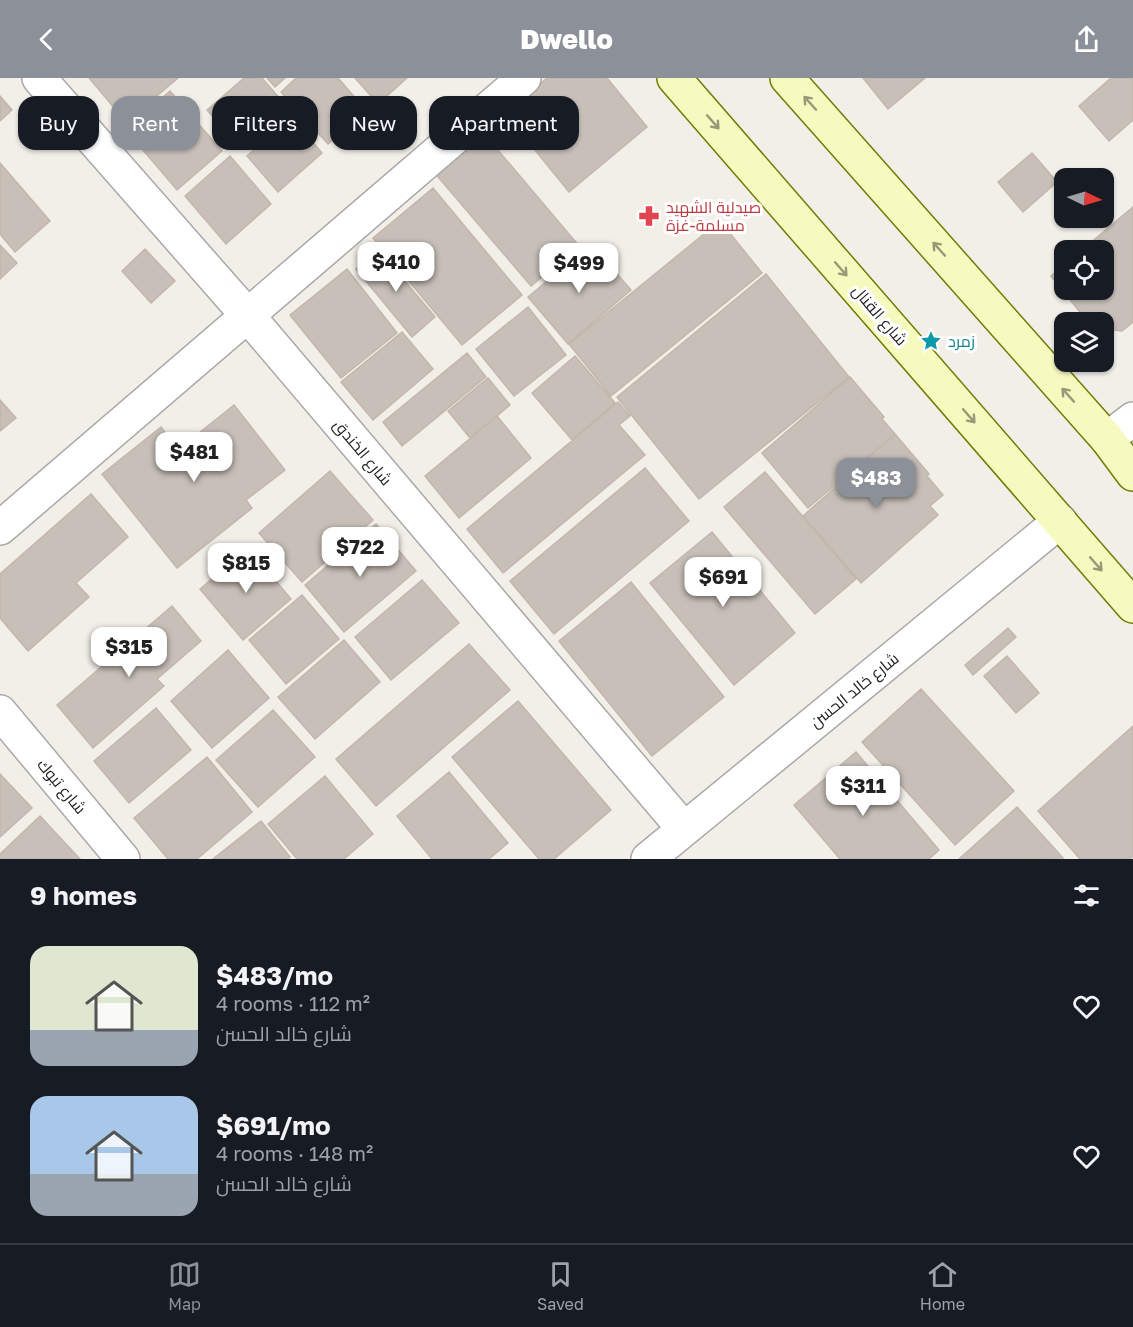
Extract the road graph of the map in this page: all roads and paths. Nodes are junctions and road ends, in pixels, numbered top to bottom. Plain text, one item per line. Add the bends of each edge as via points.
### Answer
1 (39, 78) edge
2 (524, 78) edge
3 (674, 78) edge
4 (787, 78) edge
5 (249, 316) junction
6 (1133, 418) edge
7 (1107, 439) junction
8 (1133, 474) edge
9 (1060, 521) junction
10 (0, 528) edge
11 (1133, 606) edge
12 (0, 712) edge
13 (684, 829) junction
14 (123, 859) edge
15 (648, 859) edge

1 - 5 street, شارع الخندق
2 - 5 street
3 -> 9 main road, شارع القنال
7 -> 4 main road
5 - 10 street
5 - 13 street, شارع الخندق
6 - 7 street
7 - 8 main road
9 -> 11 main road, شارع القنال
9 - 13 street, شارع خالد الحسن
12 - 14 street, شارع تبوك
13 - 15 street, شارع خالد الحسن

